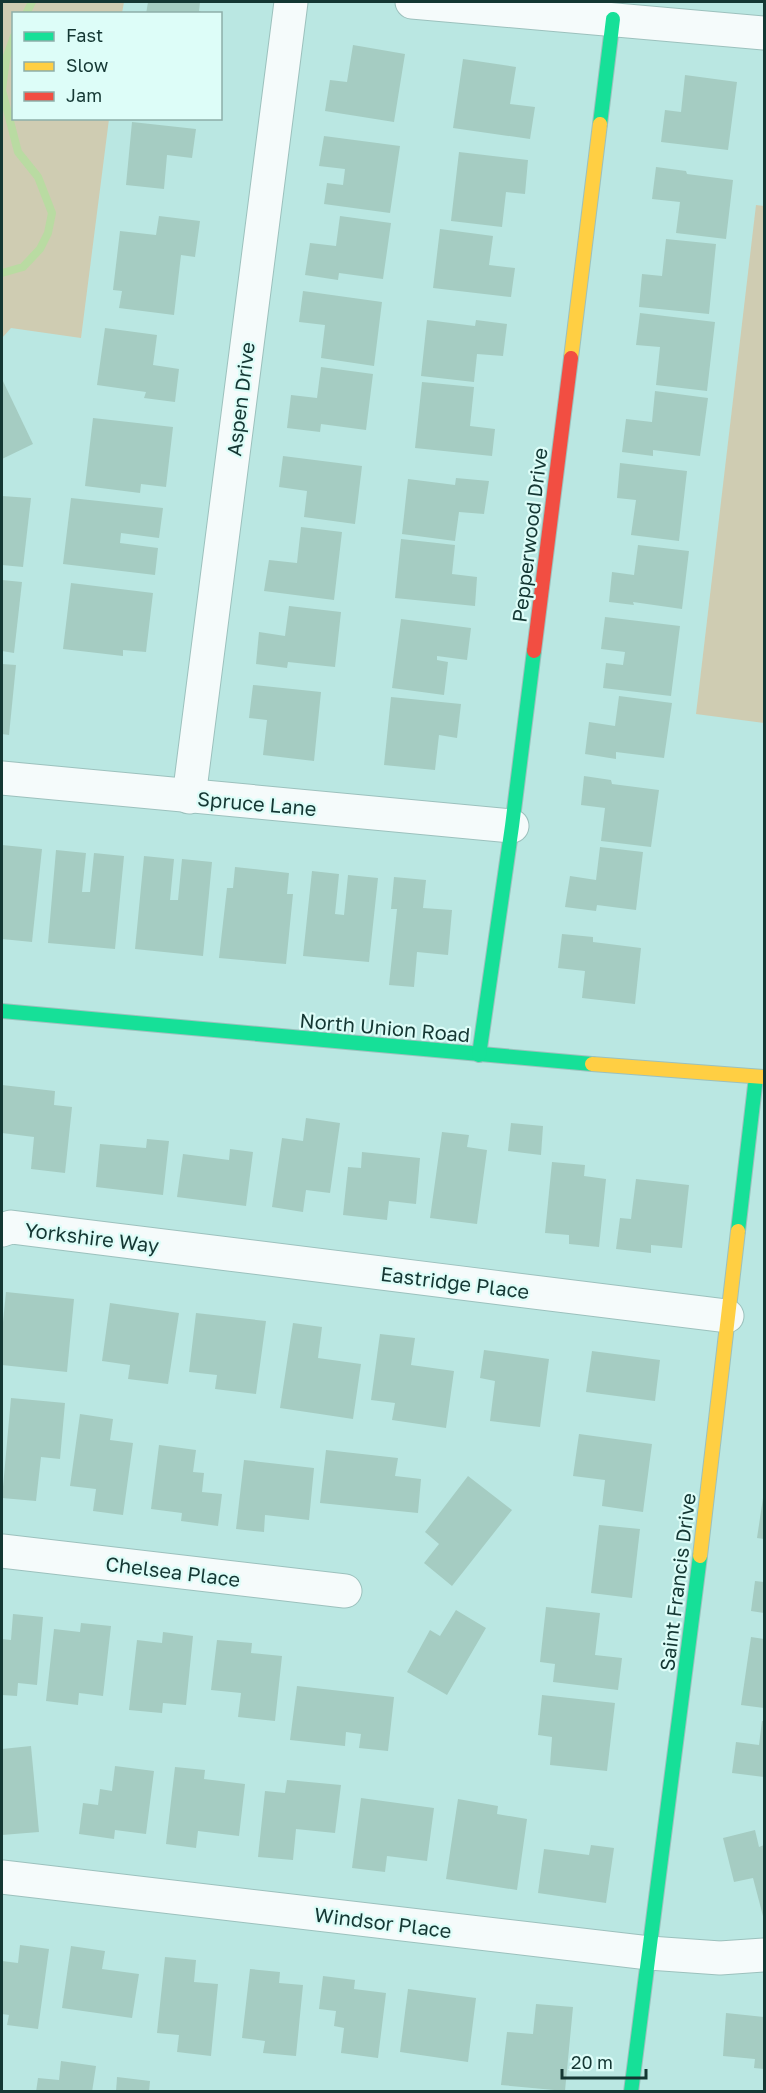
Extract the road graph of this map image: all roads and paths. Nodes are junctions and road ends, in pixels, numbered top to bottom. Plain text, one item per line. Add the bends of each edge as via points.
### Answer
1 (291, 2) edge
2 (412, 2) edge
3 (613, 19) junction
4 (765, 33) edge
5 (2, 778) edge
6 (189, 797) junction
7 (512, 826) junction
8 (2, 1011) edge
9 (479, 1055) junction
10 (760, 1077) edge
11 (2, 1230) edge
12 (183, 1248) joint
13 (727, 1316) junction
14 (2, 1551) edge
15 (345, 1591) dead end
16 (2, 1877) edge
17 (649, 1953) junction
18 (765, 1955) edge
19 (631, 2091) edge

1 - 6 street, Aspen Drive
2 - 3 street
3 - 4 street
3 - 7 street, Pepperwood Drive
5 - 6 street, Spruce Lane
6 - 7 street, Spruce Lane
7 - 9 street, Pepperwood Drive
8 - 9 street, North Union Road
9 - 10 street, North Union Road
10 - 13 street, Saint Francis Drive
11 - 12 street, Yorkshire Way via 11,1227
12 - 13 street, Eastridge Place
13 - 17 street, Saint Francis Drive
14 - 15 street, Chelsea Place
16 - 17 street, Windsor Place
17 - 18 street, Windsor Place via 720,1958
17 - 19 street, Saint Francis Drive

